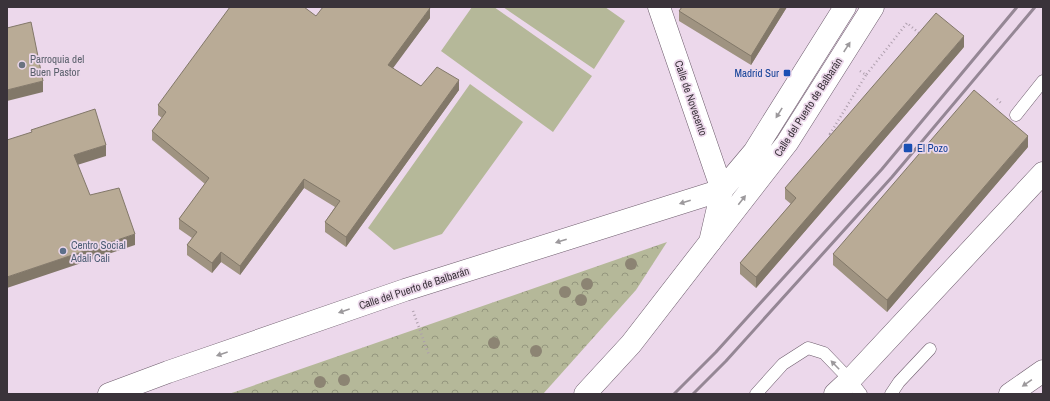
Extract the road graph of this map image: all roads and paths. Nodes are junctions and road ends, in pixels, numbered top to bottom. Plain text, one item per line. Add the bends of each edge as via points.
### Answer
1 (659, 7) edge
2 (845, 7) edge
3 (873, 7) edge
4 (924, 38) edge
5 (856, 68) dead end
6 (866, 75) junction
7 (1043, 81) edge
8 (1016, 115) dead end
9 (840, 135) edge
10 (1043, 174) edge
11 (722, 190) junction
12 (710, 242) junction
13 (405, 290) junction
14 (930, 350) dead end
15 (429, 355) dead end
16 (1043, 371) edge
17 (849, 389) edge
18 (109, 394) edge
19 (585, 394) edge
20 (756, 394) edge
21 (891, 394) edge
22 (1010, 394) edge

1 - 11 street, Calle de Novecento
2 -> 11 street, Calle del Puerto de Balbarán via 754,152
12 -> 3 street, Calle del Puerto de Balbarán via 787,143
4 - 6 path via 907,23
5 - 6 path
6 - 9 path via 830,134
7 - 8 lane
10 - 17 street
11 - 12 street, Calle del Puerto de Balbarán
11 -> 13 street, Calle del Puerto de Balbarán
12 - 19 street, Calle del Puerto de Balbarán via 630,344
13 - 15 path
13 -> 18 street, Calle del Puerto de Balbarán
14 - 21 lane
16 -> 22 street
17 -> 20 lane via 824,354 808,348 783,364

